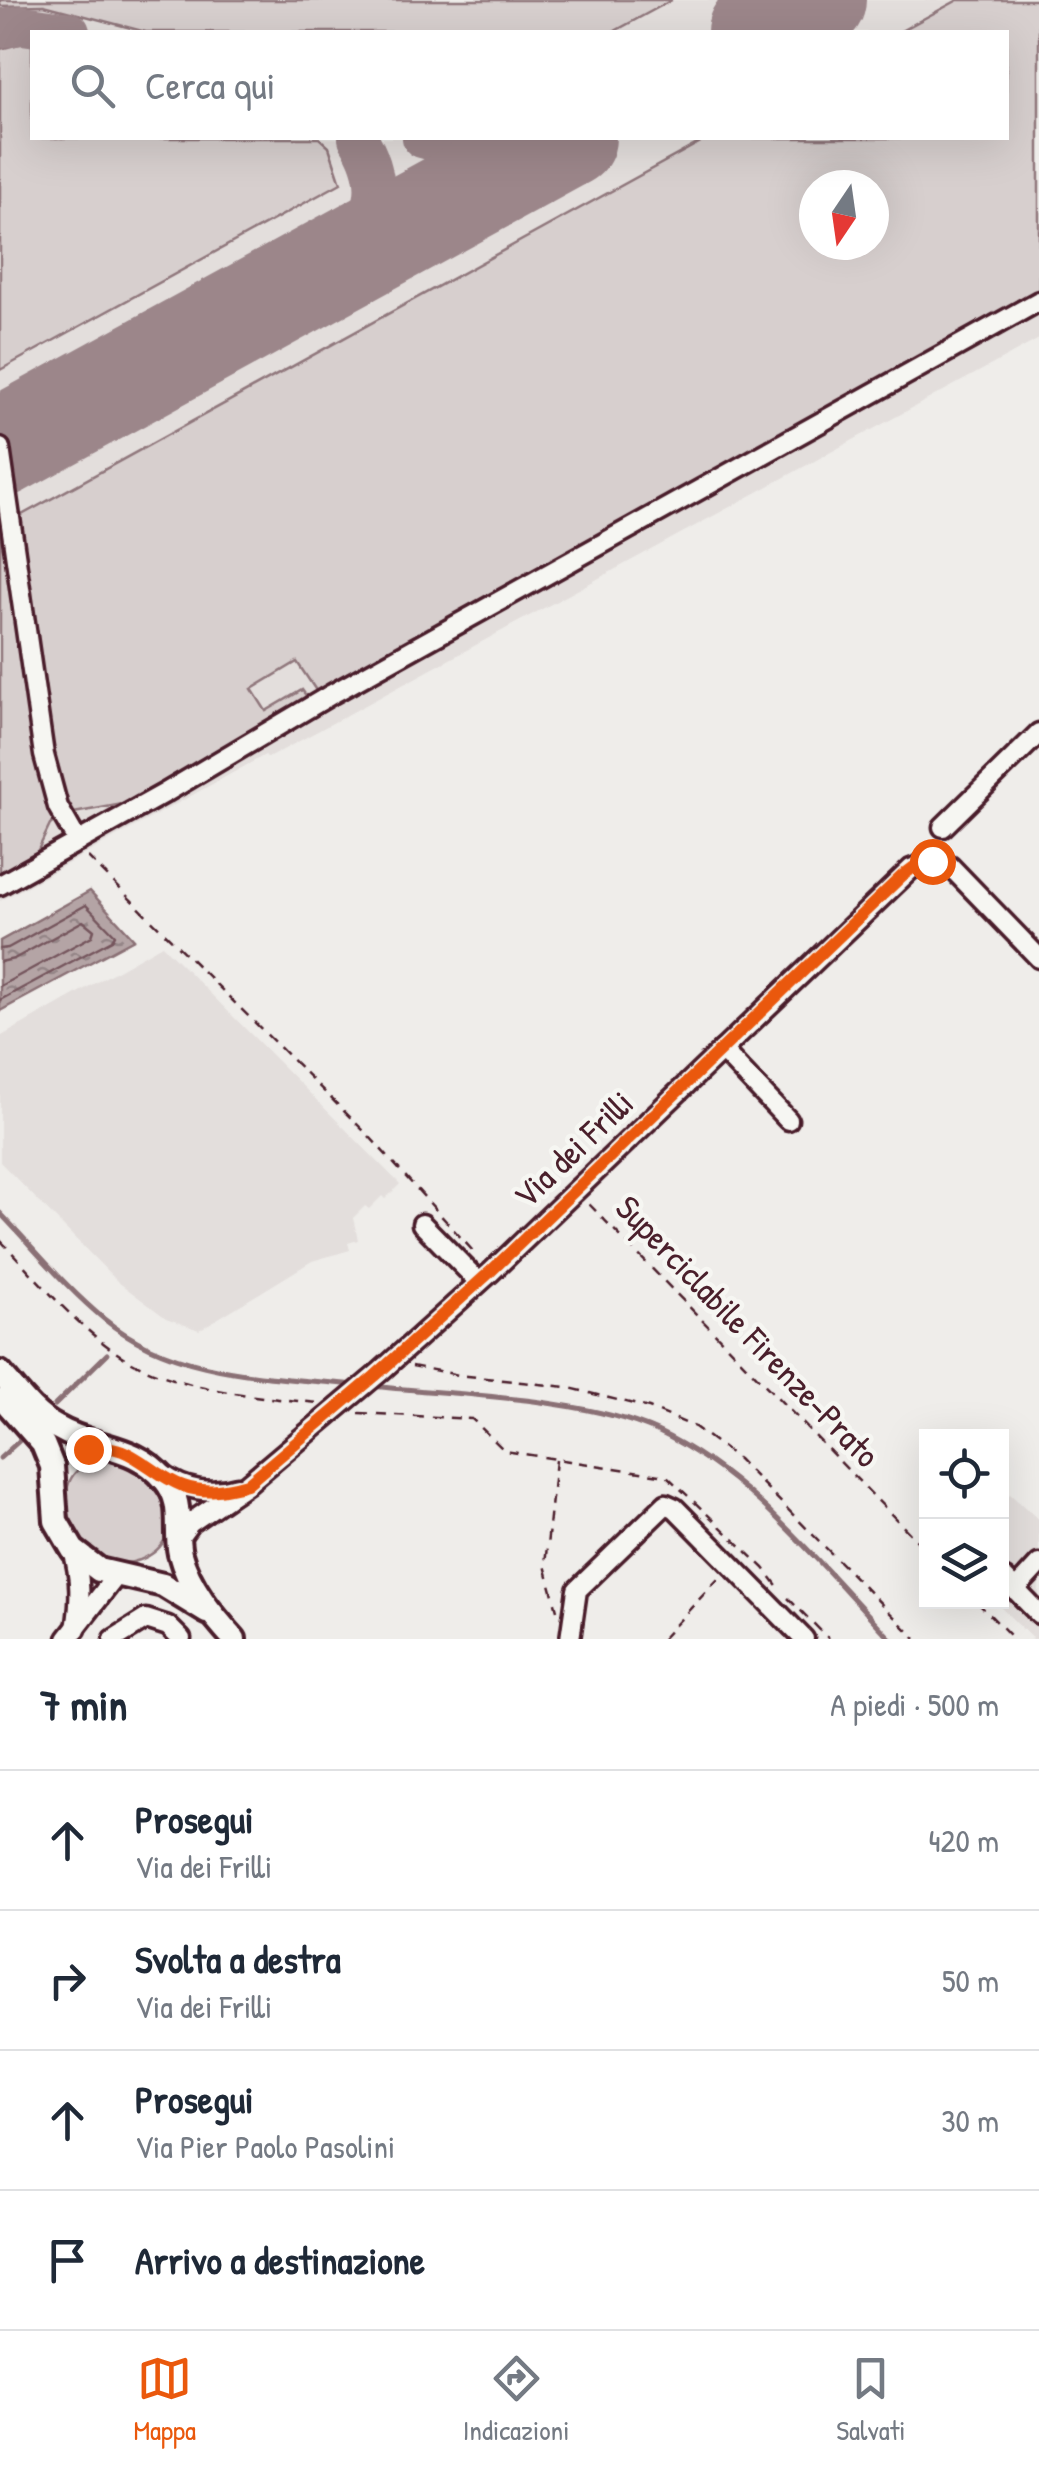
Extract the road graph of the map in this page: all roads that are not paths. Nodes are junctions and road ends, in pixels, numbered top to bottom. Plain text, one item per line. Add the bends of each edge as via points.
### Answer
1 (1039, 301) edge
2 (0, 448) edge
3 (1039, 733) edge
4 (943, 827) dead end
5 (81, 848) junction
6 (0, 885) edge
7 (1039, 958) edge
8 (722, 1050) junction
9 (788, 1120) dead end
10 (422, 1224) dead end
11 (484, 1277) junction
12 (0, 1373) edge
13 (0, 1396) edge
14 (102, 1446) junction
15 (153, 1468) junction
16 (247, 1484) junction
17 (54, 1487) junction
18 (179, 1538) junction
19 (73, 1550) junction
20 (1039, 1564) edge
21 (122, 1576) junction
22 (1039, 1614) edge
23 (214, 1617) junction
24 (76, 1628) edge
25 (573, 1638) edge
26 (111, 1639) edge
27 (181, 1639) edge
28 (234, 1639) edge
29 (804, 1639) edge

1 - 5 street via 332,694
2 - 5 street via 44,755 58,807
3 - 4 street
5 - 6 street
7 - 8 street, Via dei Frilli via 957,871 925,861
8 - 9 street
8 - 11 street, Via dei Frilli
10 - 11 street
11 - 16 street, Via dei Frilli
12 - 14 main road via 53,1426
13 - 17 main road via 43,1444
14 - 15 main road via 126,1450
14 - 17 main road via 72,1458
15 - 16 street via 196,1489
15 - 18 main road via 178,1504
16 - 18 street, Via dei Frilli
17 - 19 main road via 56,1521
18 - 21 main road via 157,1567
18 - 23 main road via 181,1557
19 - 21 main road via 99,1570
19 - 24 street via 80,1572
20 - 22 street via 1010,1584
21 - 23 main road via 162,1584
21 - 24 street
23 - 28 main road
24 - 26 street
25 - 29 street via 577,1590 661,1506 673,1506
26 - 27 street via 146,1619

